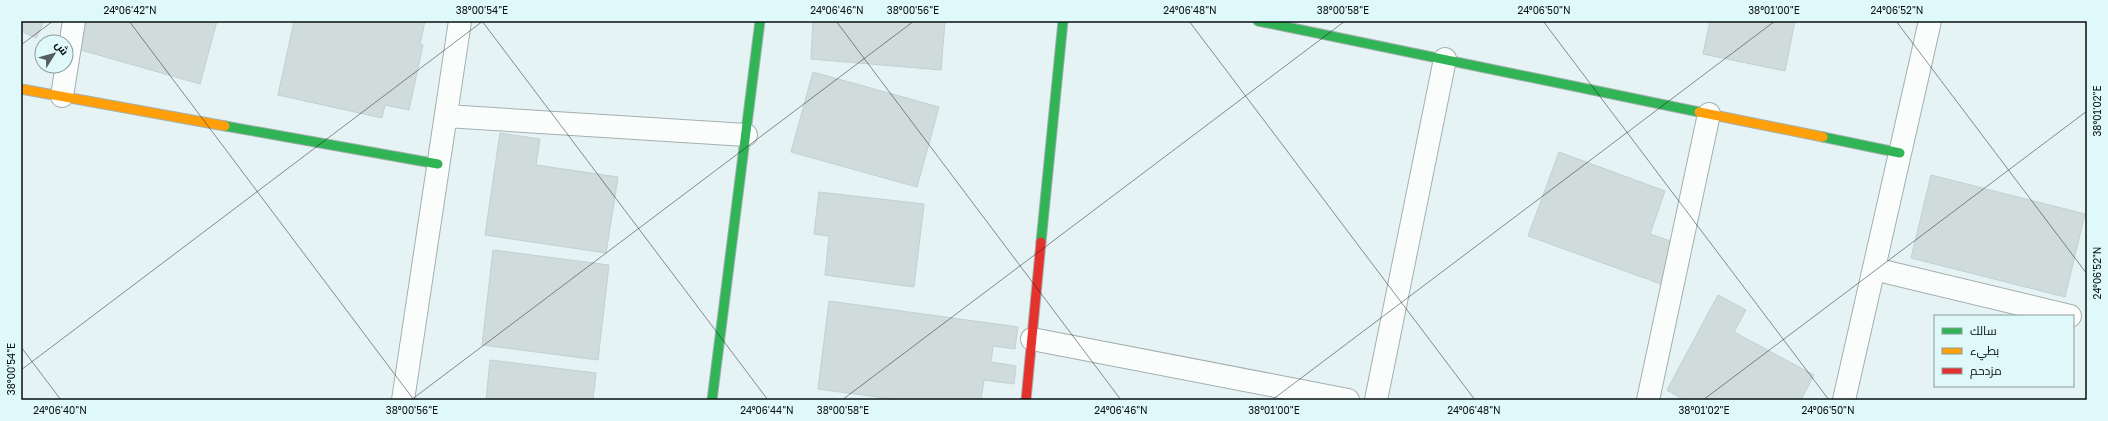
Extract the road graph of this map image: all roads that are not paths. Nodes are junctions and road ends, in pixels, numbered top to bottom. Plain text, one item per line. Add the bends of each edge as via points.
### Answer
1 (74, 21) edge
2 (460, 21) edge
3 (760, 21) edge
4 (1063, 21) edge
5 (1258, 21) edge
6 (1930, 21) edge
7 (1445, 60) junction
8 (21, 88) edge
9 (62, 96) junction
10 (1709, 114) junction
11 (446, 116) junction
12 (746, 134) junction
13 (1900, 153) junction
14 (438, 164) junction
15 (1874, 269) junction
16 (2066, 315) edge
17 (2074, 317) edge
18 (2087, 320) edge
19 (1032, 339) junction
20 (403, 400) edge
21 (712, 400) edge
22 (1026, 400) edge
23 (1348, 400) edge
24 (1376, 400) edge
25 (1648, 400) edge
26 (1844, 400) edge

1 - 9 street
2 - 11 street
3 - 12 street
4 - 19 street
5 - 7 street
6 - 13 street
7 - 10 street
7 - 24 street
8 - 9 street
9 - 14 street
10 - 13 street
10 - 25 street
11 - 12 street
11 - 14 street
12 - 21 street
13 - 15 street
14 - 20 street
15 - 16 street
15 - 26 street
17 - 18 street
19 - 22 street
19 - 23 street

